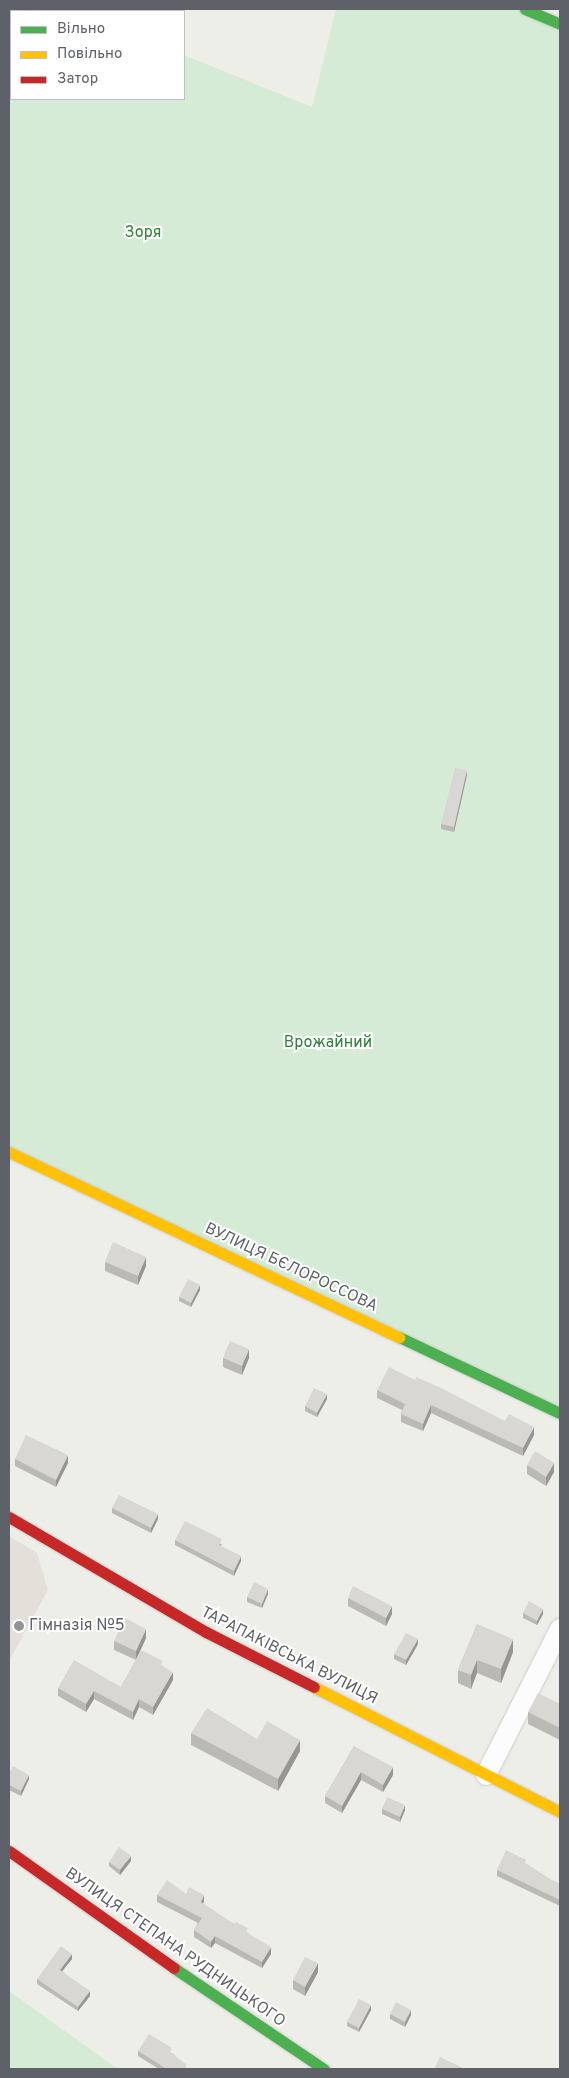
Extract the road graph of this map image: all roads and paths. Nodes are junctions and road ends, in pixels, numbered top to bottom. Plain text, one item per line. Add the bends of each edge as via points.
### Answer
1 (525, 9) edge
2 (560, 24) edge
3 (9, 1152) edge
4 (560, 1414) edge
5 (9, 1516) edge
6 (560, 1629) edge
7 (486, 1775) junction
8 (560, 1812) edge
9 (9, 1851) edge
10 (324, 2069) edge

1 - 2 street
3 - 4 street, ВУЛИЦЯ БЄЛОРОССОВА
5 - 7 street, ТАРАПАКІВСЬКА ВУЛИЦЯ via 206,1632
6 - 7 street
7 - 8 street, ТАРАПАКІВСЬКА ВУЛИЦЯ
9 - 10 street, ВУЛИЦЯ СТЕПАНА РУДНИЦЬКОГО via 202,1988

